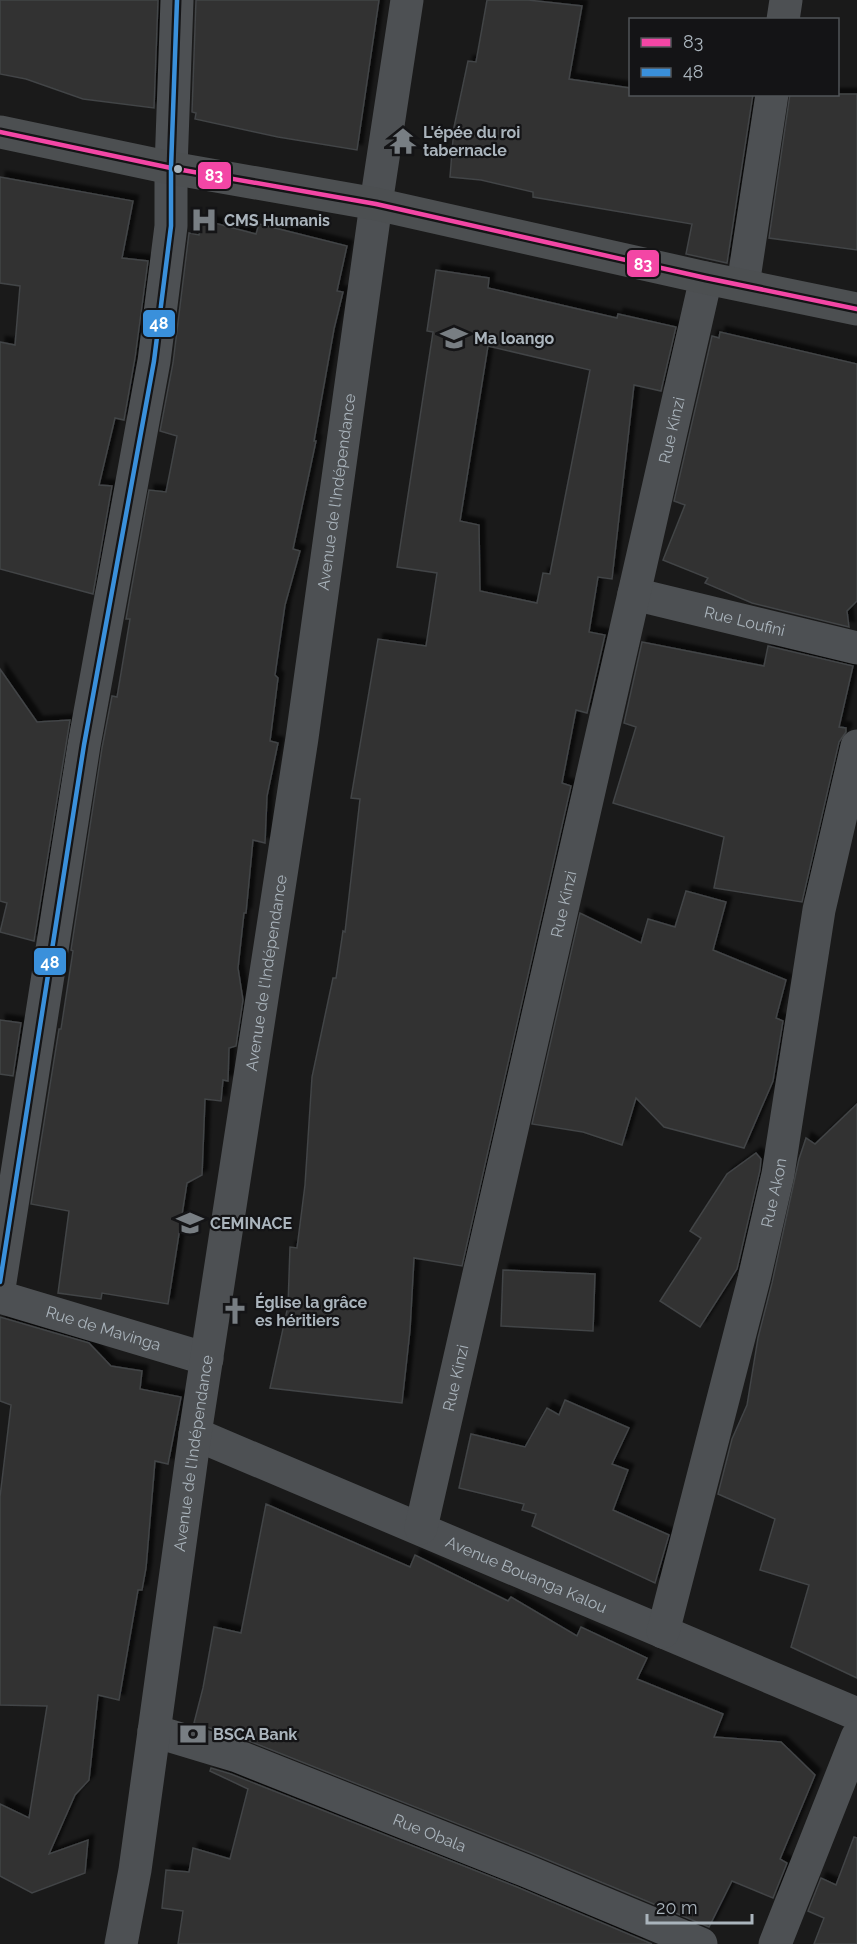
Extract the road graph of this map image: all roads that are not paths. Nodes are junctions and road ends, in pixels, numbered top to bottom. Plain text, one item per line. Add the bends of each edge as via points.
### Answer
1 (177, 0) edge
2 (407, 0) edge
3 (786, 0) edge
4 (783, 18) edge
5 (772, 96) edge
6 (0, 132) edge
7 (171, 168) junction
8 (376, 204) junction
9 (706, 278) junction
10 (743, 285) junction
11 (857, 309) edge
12 (634, 594) junction
13 (857, 648) edge
14 (857, 746) edge
15 (0, 1282) edge
16 (0, 1297) edge
17 (207, 1359) junction
18 (195, 1434) junction
19 (421, 1528) junction
20 (663, 1632) junction
21 (857, 1714) edge
22 (154, 1731) junction
23 (857, 1737) edge
24 (121, 1944) edge
25 (702, 1944) edge
26 (775, 1944) edge

1 - 7 street
2 - 8 street, Avenue de l'Indépendance
3 - 4 street
5 - 10 street
6 - 7 main road
7 - 8 main road
7 - 15 street via 171,226 154,361 84,745
8 - 9 main road
8 - 17 street, Avenue de l'Indépendance via 302,738
9 - 10 main road
9 - 12 street, Rue Kinzi
10 - 11 main road
12 - 13 street, Rue Loufini
12 - 19 street, Rue Kinzi
14 - 20 street, Rue Akon via 819,910 778,1174
16 - 17 street, Rue de Mavinga
17 - 18 street, Avenue de l'Indépendance
18 - 19 street, Avenue Bouanga Kalou
18 - 22 street, Avenue de l'Indépendance
19 - 20 street, Avenue Bouanga Kalou
20 - 21 street, Avenue Bouanga Kalou
22 - 24 street, Avenue de l'Indépendance
22 - 25 street, Rue Obala via 237,1756
23 - 26 street

